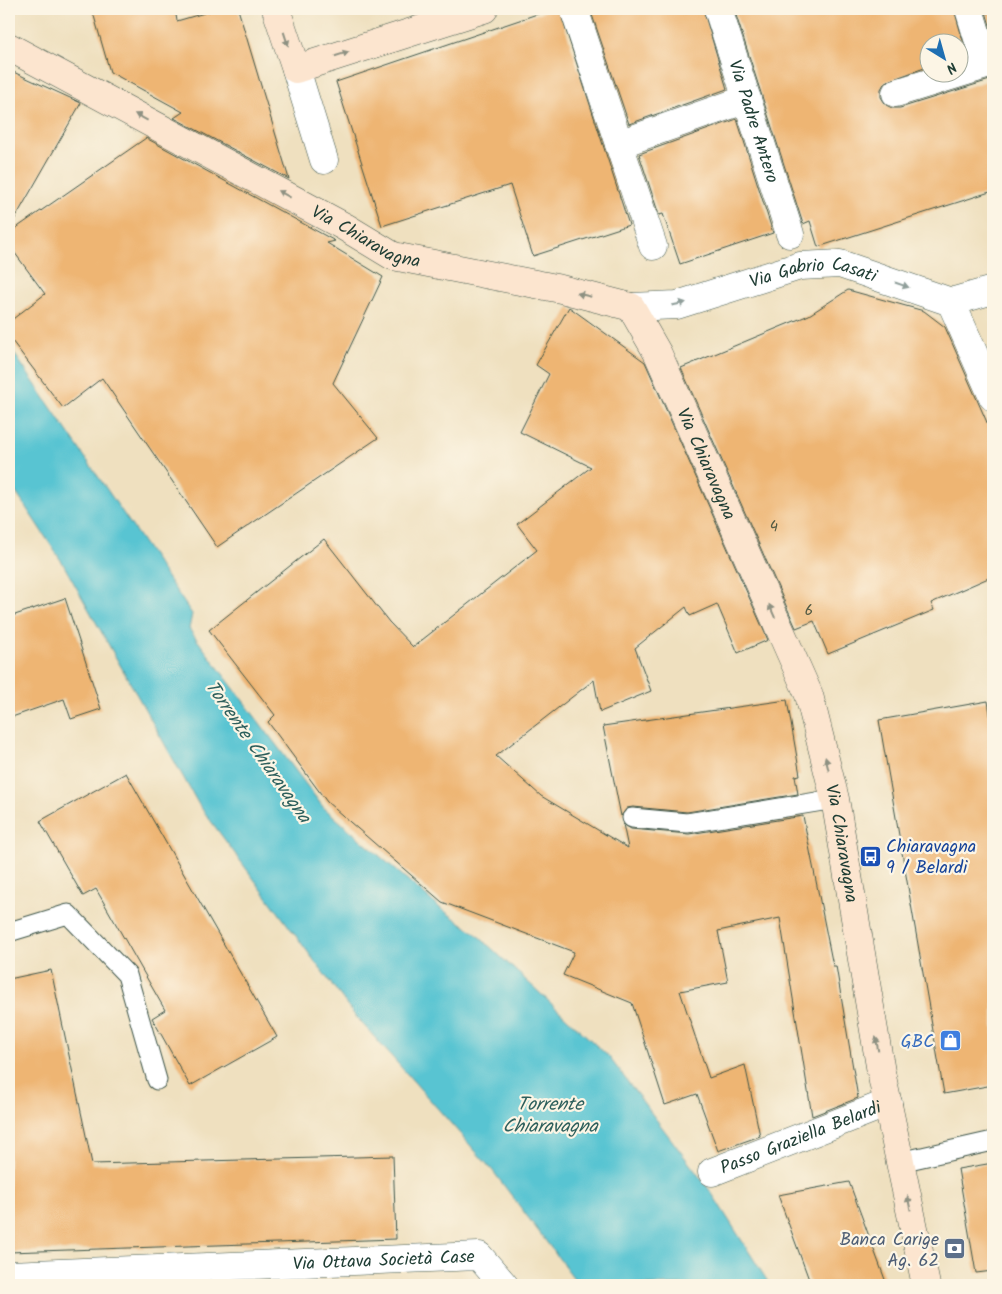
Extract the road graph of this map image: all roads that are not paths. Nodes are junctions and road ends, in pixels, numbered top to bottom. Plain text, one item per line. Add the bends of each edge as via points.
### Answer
1 (276, 9) edge
2 (484, 9) edge
3 (574, 9) edge
4 (718, 9) edge
5 (969, 9) edge
6 (9, 46) edge
7 (990, 64) edge
8 (296, 69) junction
9 (896, 93) dead end
10 (747, 99) junction
11 (618, 144) junction
12 (324, 160) dead end
13 (790, 234) dead end
14 (653, 246) dead end
15 (993, 290) edge
16 (951, 302) junction
17 (631, 307) junction
18 (993, 397) edge
19 (835, 799) junction
20 (632, 818) dead end
21 (9, 932) edge
22 (157, 1080) dead end
23 (888, 1103) junction
24 (993, 1141) edge
25 (900, 1162) junction
26 (712, 1172) dead end
27 (9, 1275) edge
28 (504, 1285) edge
29 (926, 1285) edge

1 -> 8 main road
8 -> 2 main road
3 - 11 street
4 - 10 street, Via Padre Antero
5 - 7 street
17 -> 6 main road, Via Chiaravagna via 561,289 393,256
7 - 9 street
8 - 12 street
10 - 11 street
10 - 13 street, Via Padre Antero
11 - 14 street
15 - 16 street
17 -> 16 street, Via Gabrio Casati via 677,305 800,266 840,264
16 - 18 street
19 -> 17 main road, Via Chiaravagna via 810,696 658,354
19 - 20 lane via 687,823
23 -> 19 main road, Via Chiaravagna
21 - 22 lane via 68,914 127,975
23 - 25 main road, Via Chiaravagna
23 - 26 street, Passo Graziella Belardi
24 - 25 lane
29 -> 25 main road, Via Chiaravagna
27 - 28 street, Via Ottava Società Case via 479,1256

